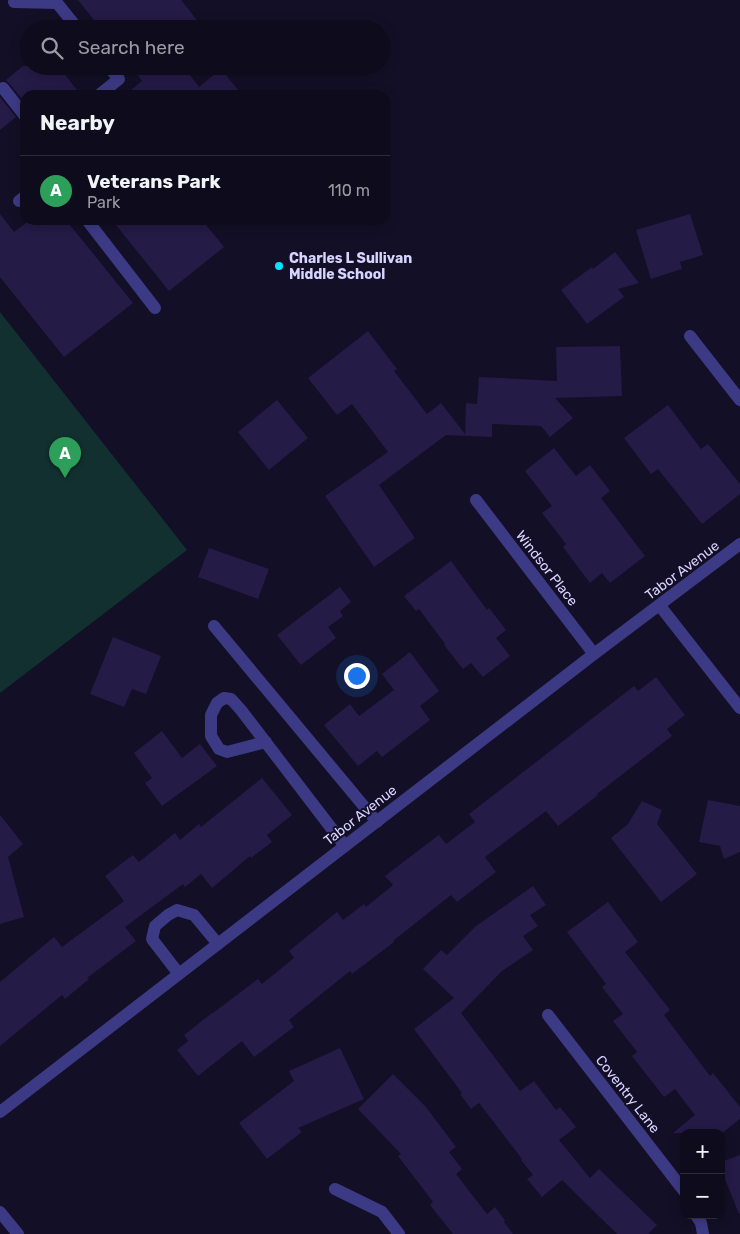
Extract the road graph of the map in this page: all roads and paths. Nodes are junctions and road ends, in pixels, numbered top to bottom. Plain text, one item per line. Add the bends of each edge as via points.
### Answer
1 (14, 2) dead end
2 (71, 20) edge
3 (115, 75) edge
4 (2, 88) dead end
5 (106, 90) edge
6 (20, 110) edge
7 (92, 225) edge
8 (155, 308) dead end
9 (690, 336) dead end
10 (740, 400) edge
11 (476, 500) dead end
12 (740, 544) edge
13 (660, 606) junction
14 (214, 626) dead end
15 (594, 654) junction
16 (740, 708) edge
17 (266, 742) junction
18 (377, 822) junction
19 (345, 846) junction
20 (218, 944) junction
21 (179, 974) junction
22 (548, 1015) dead end
23 (0, 1112) edge
24 (680, 1186) edge
25 (335, 1188) dead end
26 (0, 1212) edge
27 (698, 1219) edge
28 (18, 1234) edge
29 (399, 1234) edge
30 (703, 1234) edge

1 - 2 street via 57,3
3 - 5 street via 119,80
4 - 6 street
7 - 8 street
9 - 10 street
11 - 15 street, Windsor Place
12 - 13 street, Tabor Avenue
13 - 15 street, Tabor Avenue
13 - 16 street
14 - 18 street
15 - 18 street, Tabor Avenue
17 - 17 street via 231,699 224,698 217,703 211,716 211,736 219,749 227,752
17 - 19 street
18 - 19 street, Tabor Avenue
19 - 20 street, Tabor Avenue
20 - 21 street, Tabor Avenue
20 - 21 street via 194,915 177,910 168,915 155,926 152,939
21 - 23 street, Tabor Avenue
22 - 24 street, Coventry Lane
25 - 29 street via 382,1212
26 - 28 street
27 - 30 street

